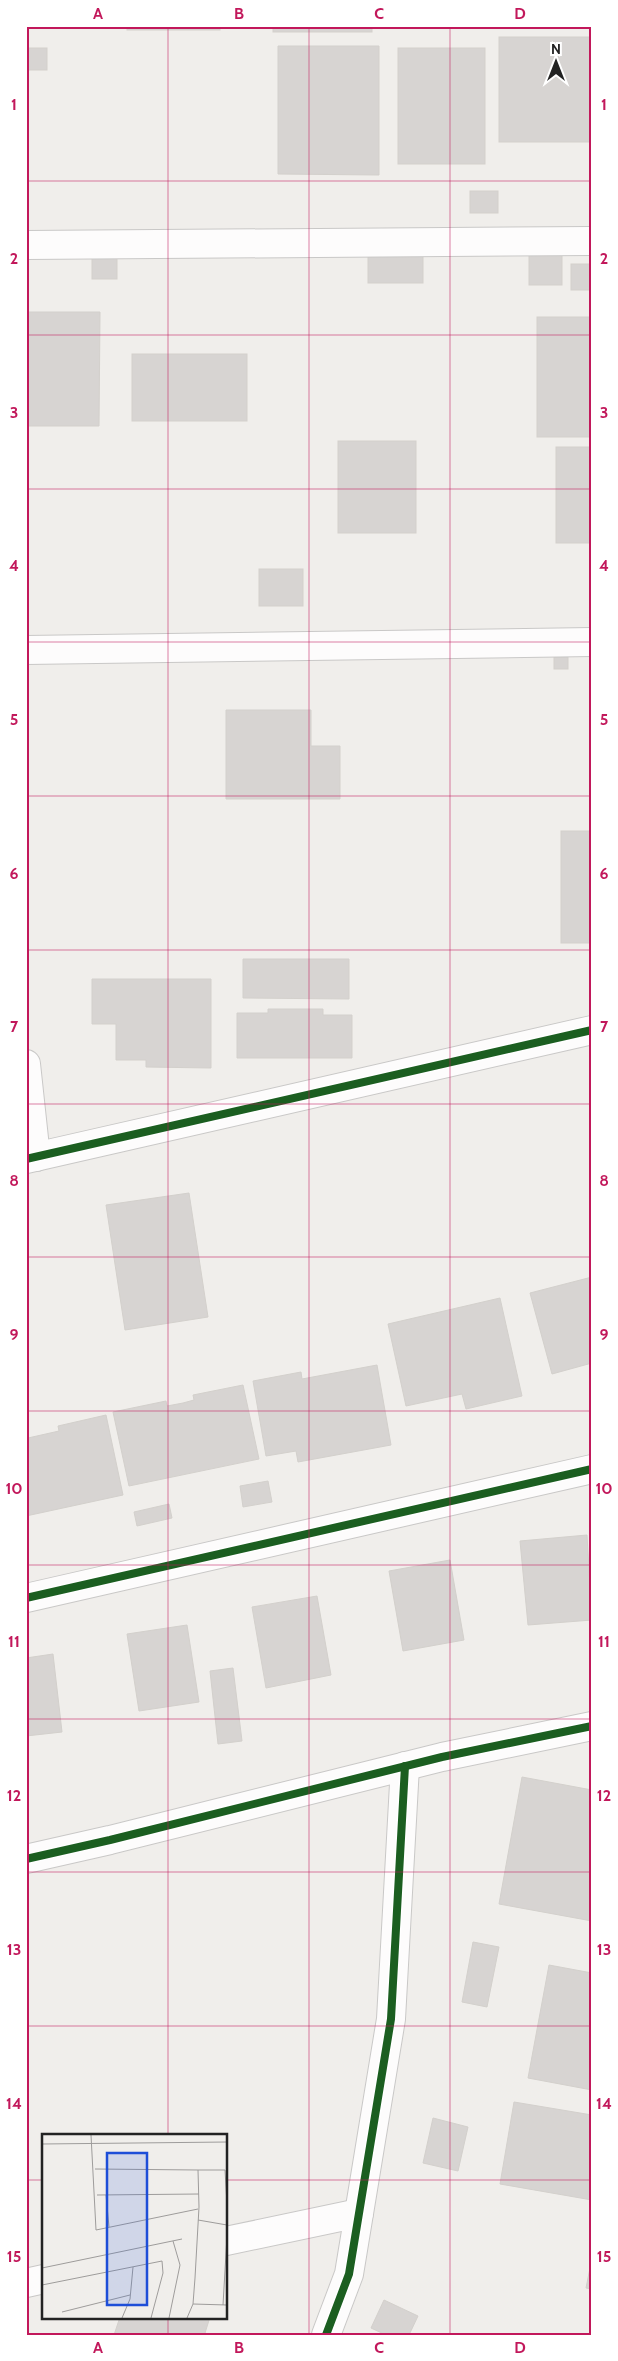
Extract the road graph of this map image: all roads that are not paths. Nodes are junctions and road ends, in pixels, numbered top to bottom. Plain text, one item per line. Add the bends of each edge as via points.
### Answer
1 (592, 241) edge
2 (26, 245) edge
3 (592, 642) edge
4 (26, 650) edge
5 (592, 1030) edge
6 (26, 1064) edge
7 (31, 1158) edge
8 (592, 1469) edge
9 (26, 1598) edge
10 (592, 1726) edge
11 (406, 1766) junction
12 (26, 1859) edge
13 (359, 2212) junction
14 (228, 2241) edge
15 (42, 2279) edge
16 (26, 2283) edge
17 (326, 2335) edge

1 - 2 street
3 - 4 street
5 - 7 street
6 - 7 street
8 - 9 street
10 - 11 street
11 - 12 street
11 - 13 street via 391,2019
13 - 14 street
13 - 17 street via 349,2274
15 - 16 street

